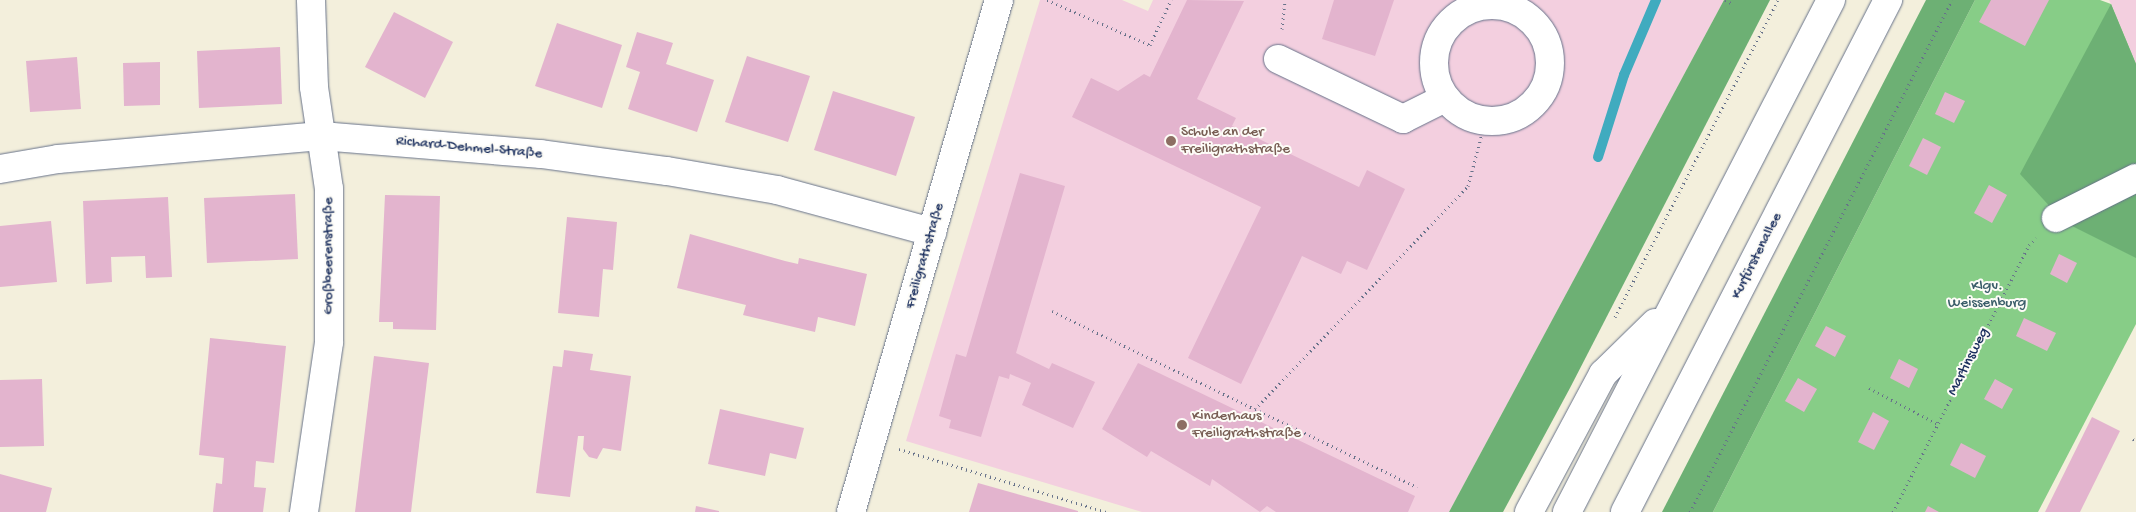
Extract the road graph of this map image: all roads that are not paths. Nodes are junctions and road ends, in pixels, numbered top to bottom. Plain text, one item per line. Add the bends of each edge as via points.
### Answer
1 (311, 0) edge
2 (999, 0) edge
3 (1831, 0) edge
4 (1888, 0) edge
5 (1497, 2) edge
6 (1278, 59) dead end
7 (1445, 98) junction
8 (321, 136) junction
9 (0, 169) edge
10 (2136, 178) edge
11 (2056, 218) road end
12 (932, 232) junction
13 (1672, 306) junction
14 (304, 512) edge
15 (851, 512) edge
16 (1529, 512) edge
17 (1567, 512) edge
18 (1625, 512) edge

1 - 8 street, Großbeerenstraße via 314,87
2 - 12 street, Freiligrathstraße
3 - 13 street
4 - 18 street, Kurfürstenallee
5 - 7 street via 1471,8 1449,23 1436,46 1434,74
5 - 7 street via 1526,14 1546,38 1551,69 1540,98 1516,118 1485,122 1462,114
6 - 7 street via 1403,118
8 - 9 street, Richard-Dehmel-Straße via 58,159
8 - 12 street, Richard-Dehmel-Straße via 541,154 667,171 777,190
8 - 14 street, Großbeerenstraße via 329,189 329,342
10 - 11 street
12 - 15 street, Freiligrathstraße
13 - 16 street via 1603,374
13 - 17 street

